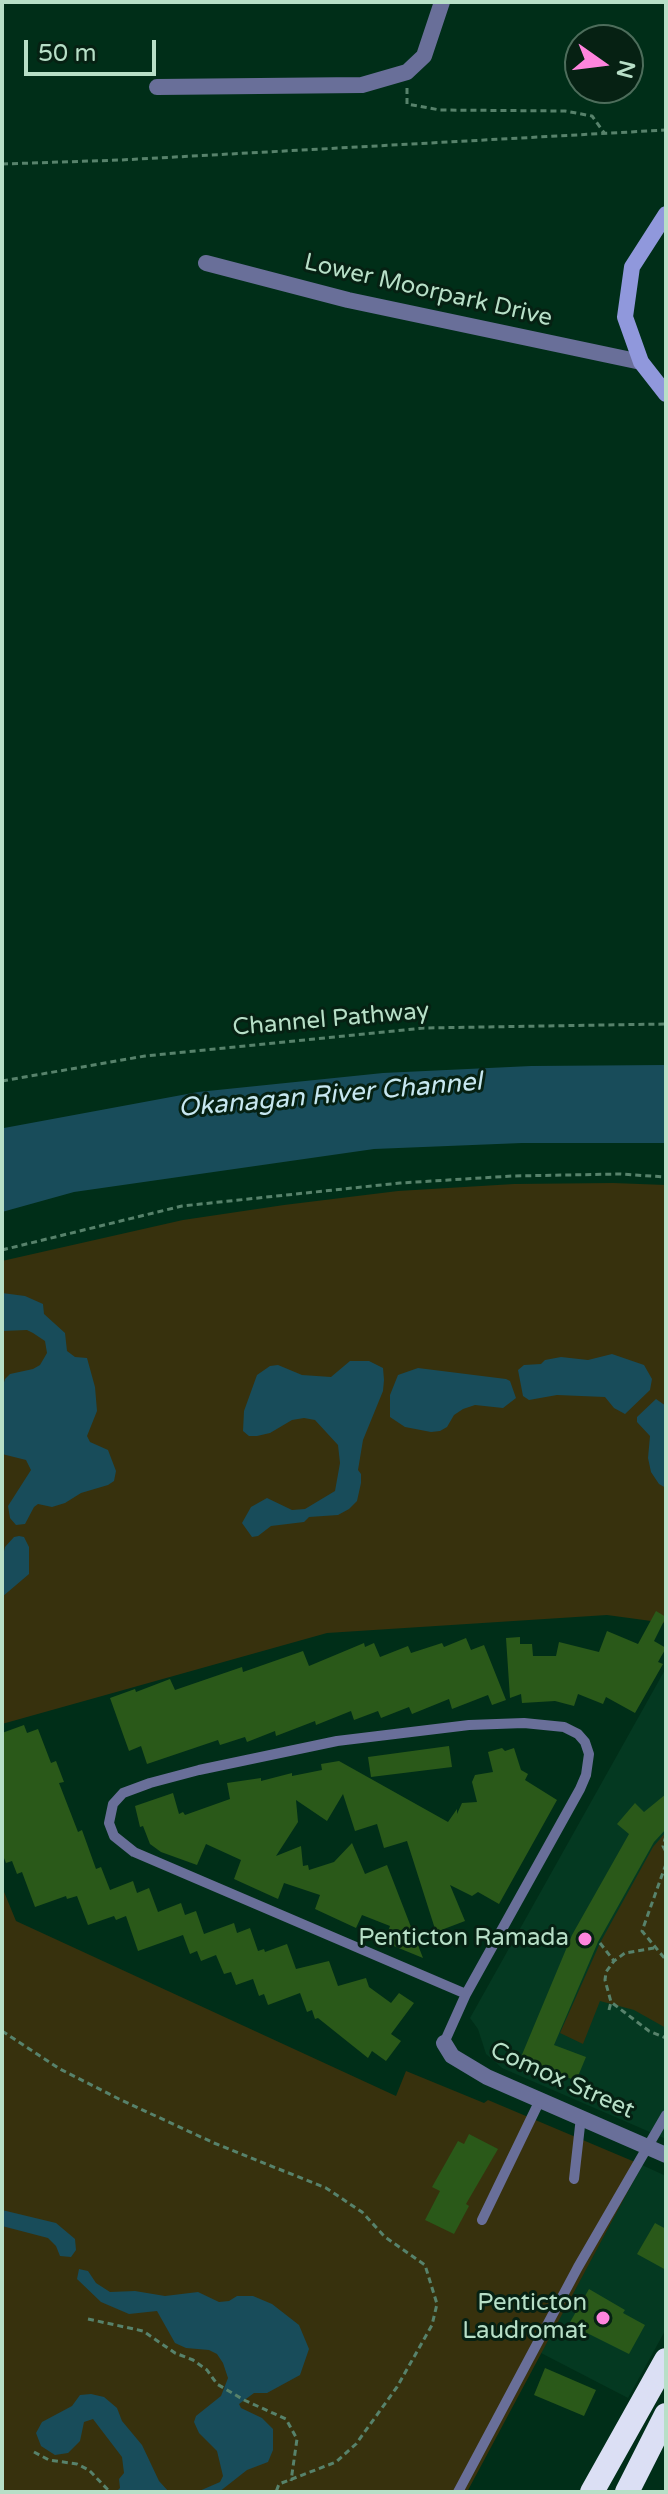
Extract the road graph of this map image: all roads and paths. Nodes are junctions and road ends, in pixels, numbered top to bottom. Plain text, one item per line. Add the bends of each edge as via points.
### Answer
1 (442, 2) edge
2 (407, 72) junction
3 (157, 87) dead end
4 (666, 130) edge
5 (605, 134) junction
6 (2, 164) edge
7 (666, 214) edge
8 (206, 263) dead end
9 (641, 362) junction
10 (666, 394) edge
11 (666, 1024) edge
12 (2, 1081) edge
13 (666, 1177) edge
14 (2, 1250) edge
15 (666, 1836) edge
16 (666, 1852) edge
17 (666, 1864) edge
18 (600, 1943) dead end
19 (654, 1948) junction
20 (666, 1960) edge
21 (614, 1961) junction
22 (466, 1994) junction
23 (611, 2002) junction
24 (609, 2010) dead end
25 (2, 2031) edge
26 (666, 2038) edge
27 (444, 2043) joint
28 (540, 2100) junction
29 (666, 2115) edge
30 (581, 2117) junction
31 (646, 2146) junction
32 (666, 2155) edge
33 (574, 2179) dead end
34 (482, 2220) dead end
35 (88, 2319) dead end
36 (666, 2360) edge
37 (666, 2415) edge
38 (34, 2452) dead end
39 (291, 2481) junction
40 (110, 2492) edge
41 (276, 2492) edge
42 (458, 2492) edge
43 (592, 2492) edge
44 (627, 2492) edge

1 - 2 street via 424,56
2 - 3 street via 362,85
2 - 5 path via 407,104 440,110 565,111 592,116
4 - 5 path
5 - 6 path
7 - 9 street via 632,267 625,317
8 - 9 street, Lower Moorpark Drive via 348,300
9 - 10 street
11 - 12 path, Channel Pathway via 424,1028 145,1056
13 - 14 path via 499,1177 196,1205
15 - 16 path
17 - 19 path via 642,1931
18 - 21 path
19 - 20 path
19 - 21 path via 636,1949
21 - 23 path via 605,1980
22 - 22 lane via 586,1775 589,1754 572,1730 524,1723 469,1725 337,1741 150,1783 123,1793 113,1804 111,1830 125,1848
22 - 27 lane
23 - 24 path
23 - 26 path
25 - 39 path via 119,2099 326,2188 425,2265 437,2304 432,2325 397,2387 356,2444 336,2462
27 - 28 street, Comox Street via 452,2056 487,2077
28 - 30 street, Comox Street
28 - 34 lane
29 - 31 lane
30 - 31 street, Comox Street
30 - 33 lane
31 - 32 street, Comox Street
31 - 42 lane
35 - 39 path via 143,2331 207,2370 217,2384 286,2419 297,2439
36 - 43 highway
37 - 44 highway
38 - 40 path via 89,2470
39 - 41 path via 279,2484

